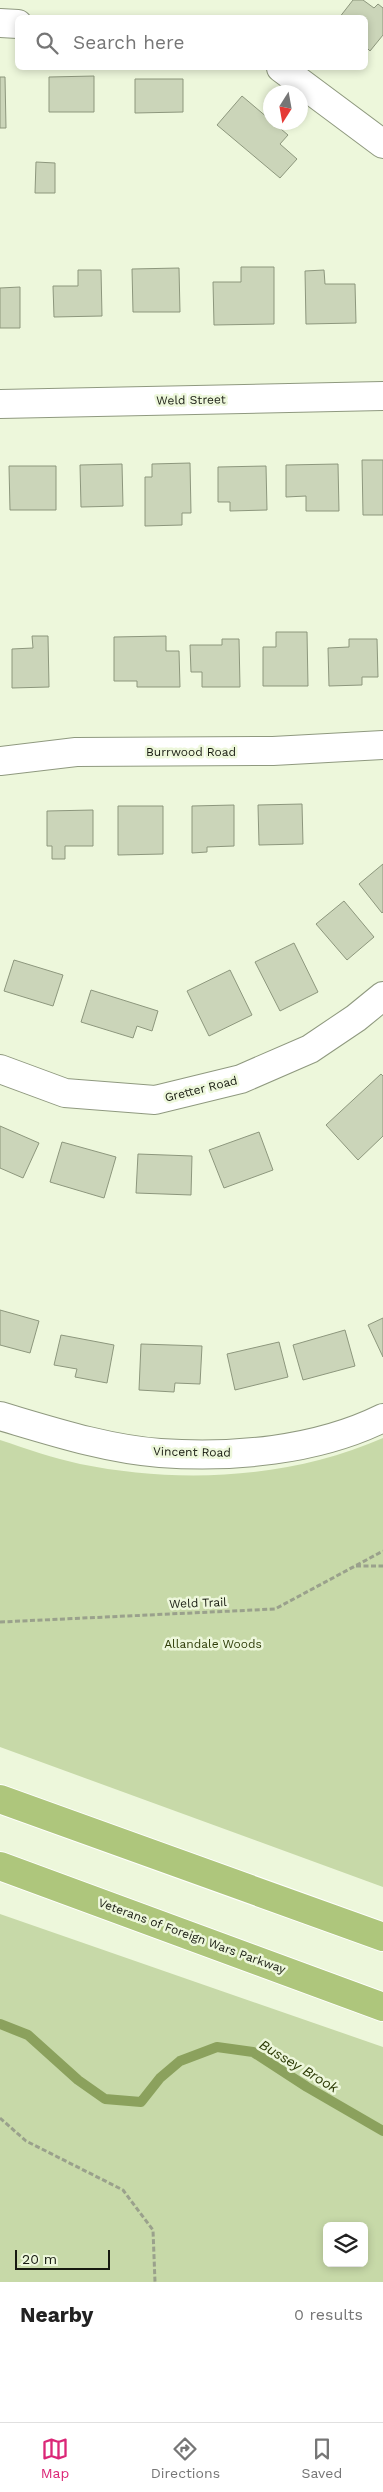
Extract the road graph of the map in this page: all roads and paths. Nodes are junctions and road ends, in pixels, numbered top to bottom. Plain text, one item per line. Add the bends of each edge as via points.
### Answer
1 (0, 23) edge
2 (15, 24) edge
3 (284, 70) edge
4 (383, 144) edge
5 (383, 396) edge
6 (0, 404) edge
7 (383, 744) edge
8 (0, 761) edge
9 (383, 996) edge
10 (0, 1069) edge
11 (0, 1416) edge
12 (383, 1418) edge
13 (383, 1551) edge
14 (355, 1566) junction
15 (383, 1566) edge
16 (0, 1622) edge
17 (0, 1798) edge
18 (0, 1866) edge
19 (383, 1937) edge
20 (383, 2007) edge
21 (0, 2118) edge
22 (155, 2282) edge

1 - 2 street
3 - 4 street
5 - 6 street, Weld Street
7 - 8 street, Burrwood Road via 273,751 76,752
9 - 10 street, Gretter Road via 310,1049 241,1079 155,1100 65,1093
11 - 12 street, Vincent Road via 111,1445 158,1453 218,1454 284,1448 359,1430
13 - 14 path, Weld Trail
14 - 15 path
14 - 16 path, Weld Trail via 275,1609
17 - 19 highway
18 - 20 highway, Veterans of Foreign Wars Parkway
21 - 22 path via 26,2141 123,2190 153,2230

